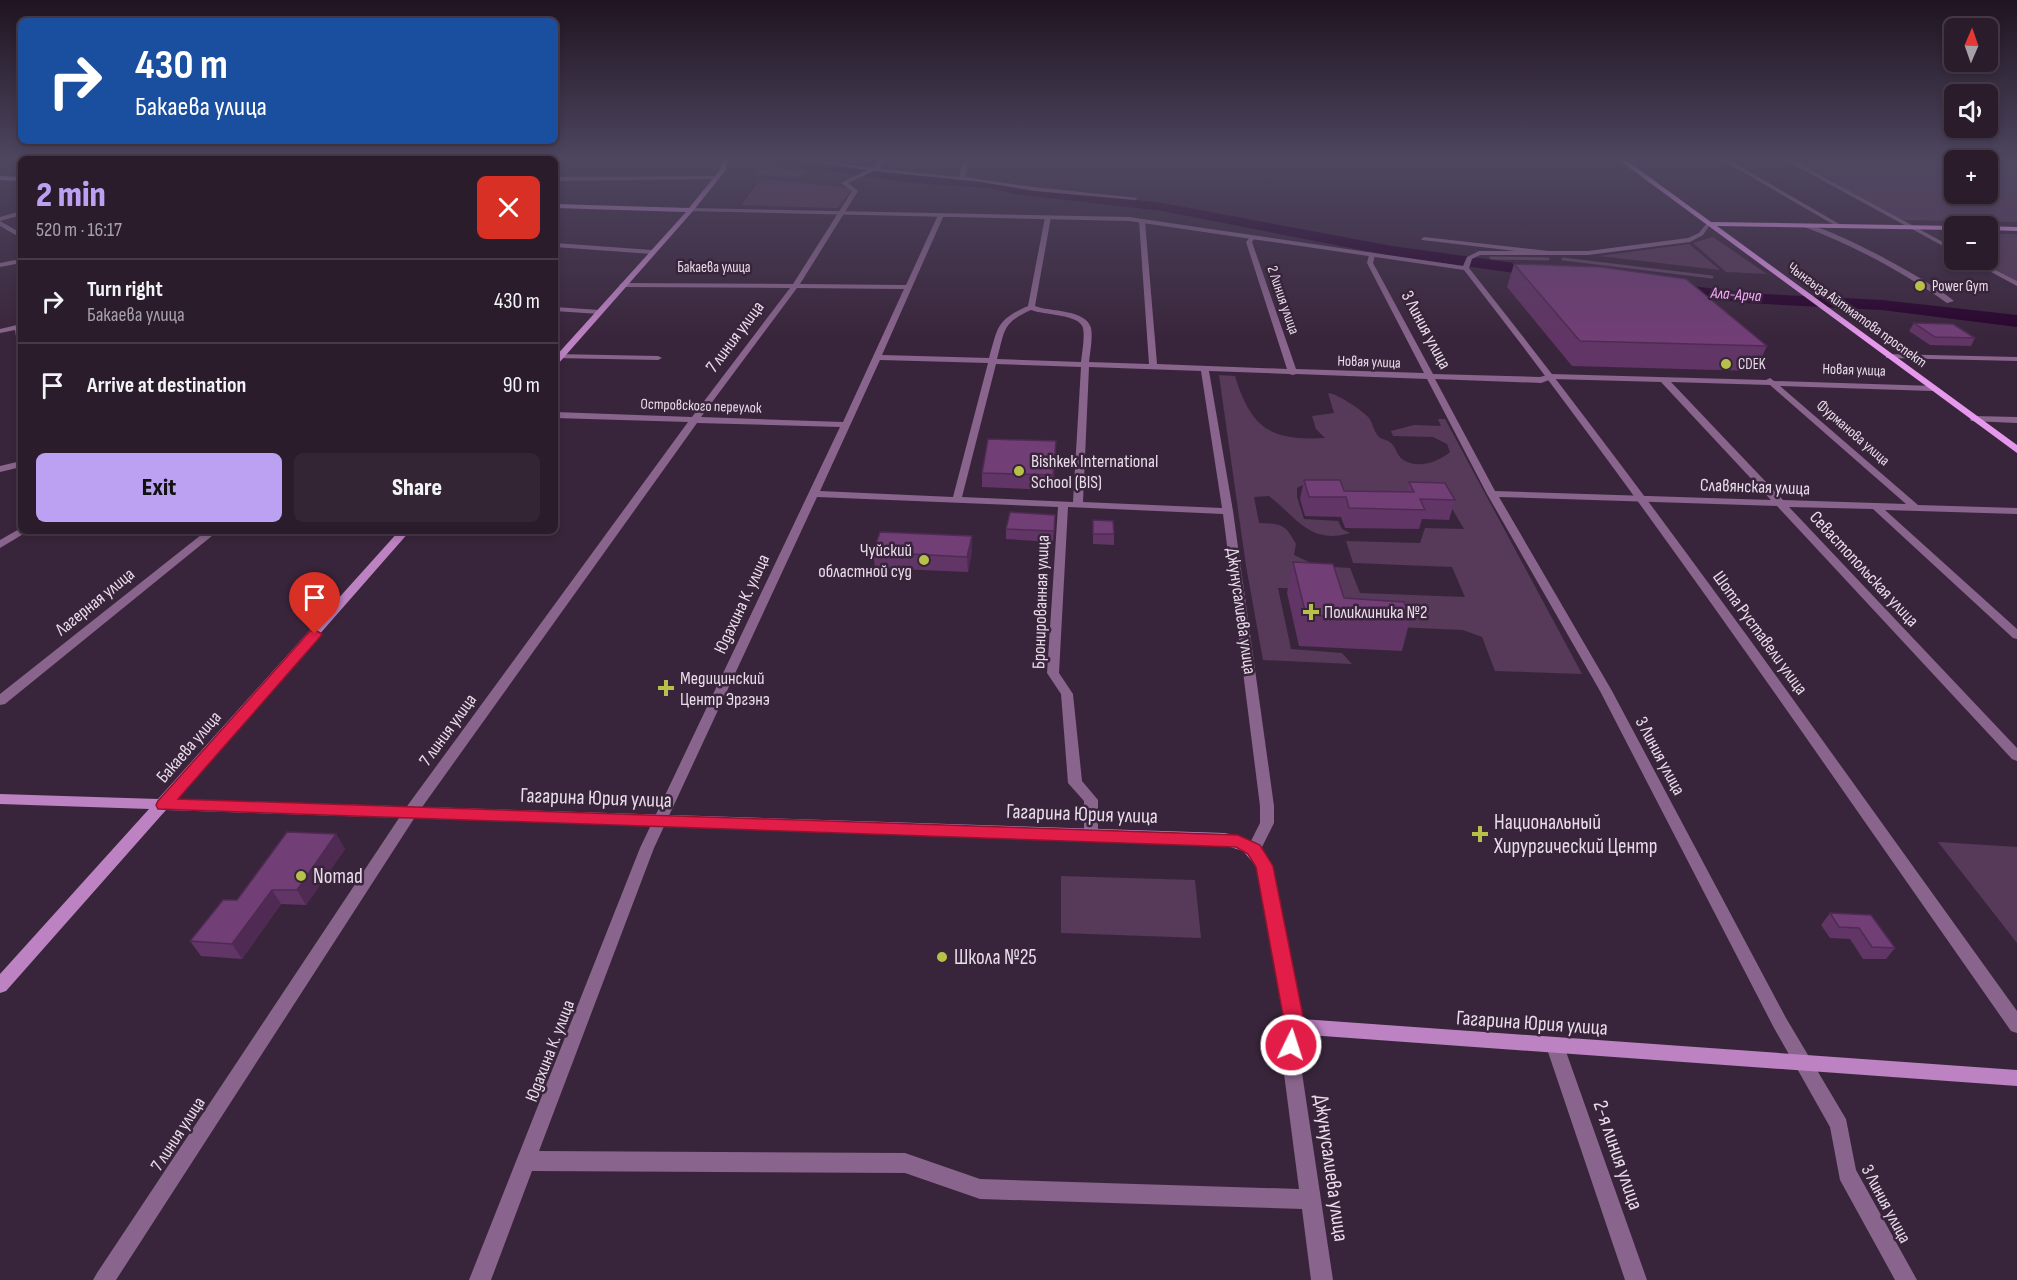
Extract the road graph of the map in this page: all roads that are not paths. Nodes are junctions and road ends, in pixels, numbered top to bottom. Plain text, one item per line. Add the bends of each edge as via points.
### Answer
1 (682, 220) edge
2 (836, 220) edge
3 (939, 220) edge
4 (1047, 220) edge
5 (1112, 220) edge
6 (1703, 220) edge
7 (1829, 220) edge
8 (1898, 220) edge
9 (0, 221) edge
10 (1142, 221) junction
11 (1709, 224) junction
12 (1804, 225) junction
13 (1838, 225) junction
14 (1911, 227) junction
15 (1944, 228) edge
16 (1998, 228) edge
17 (2017, 229) edge
18 (18, 234) edge
19 (1252, 237) junction
20 (1424, 239) dead end
21 (558, 245) edge
22 (1944, 245) edge
23 (652, 252) junction
24 (1550, 253) junction
25 (1372, 255) junction
26 (18, 262) edge
27 (1467, 264) junction
28 (0, 265) edge
29 (1991, 270) edge
30 (2017, 284) edge
31 (623, 285) junction
32 (796, 285) junction
33 (909, 286) junction
34 (1950, 301) dead end
35 (1031, 307) junction
36 (558, 309) edge
37 (599, 312) junction
38 (18, 327) edge
39 (0, 331) edge
40 (1889, 356) junction
41 (558, 357) edge
42 (876, 357) junction
43 (558, 358) edge
44 (658, 358) dead end
45 (2017, 359) edge
46 (992, 363) junction
47 (1084, 366) junction
48 (1153, 368) junction
49 (1205, 370) junction
50 (1293, 373) junction
51 (1551, 376) junction
52 (1430, 377) junction
53 (1662, 378) junction
54 (1770, 381) junction
55 (1932, 388) junction
56 (558, 415) edge
57 (1974, 419) junction
58 (694, 420) junction
59 (2017, 420) edge
60 (846, 425) junction
61 (2017, 450) edge
62 (18, 465) edge
63 (0, 469) edge
64 (813, 494) junction
65 (1492, 494) junction
66 (957, 499) junction
67 (1642, 500) junction
68 (1063, 504) junction
69 (1781, 504) junction
70 (1078, 505) junction
71 (1876, 507) junction
72 (1916, 508) junction
73 (2017, 511) edge
74 (1228, 512) junction
75 (18, 533) edge
76 (209, 534) edge
77 (402, 534) edge
78 (0, 545) edge
79 (2017, 635) edge
80 (0, 701) edge
81 (2017, 756) edge
82 (0, 799) edge
83 (164, 805) junction
84 (411, 813) junction
85 (658, 821) junction
86 (1090, 835) junction
87 (1254, 849) junction
88 (0, 987) edge
89 (2017, 1025) edge
90 (1295, 1026) junction
91 (1555, 1046) junction
92 (1804, 1064) junction
93 (2017, 1078) edge
94 (528, 1161) junction
95 (1312, 1199) junction
96 (104, 1280) edge
97 (480, 1280) edge
98 (1322, 1280) edge
99 (1636, 1280) edge
100 (1906, 1280) edge

1 - 23 main road
2 - 32 street, 7 линия улица
3 - 33 street, Юдахина К. улица
4 - 35 street
5 - 10 street
6 - 11 main road, Чынгыза Айтматова проспект
7 - 13 street
8 - 14 street
9 - 18 street
10 - 19 street
10 - 48 street
11 - 12 main road
11 - 24 street via 1690,240 1603,252
11 - 40 main road, Чынгыза Айтматова проспект
12 - 13 main road
12 - 34 street via 1835,236
13 - 14 main road
14 - 15 main road
14 - 22 street
16 - 17 main road
19 - 25 street
19 - 50 street, 2 Линия улица via 1249,242
20 - 24 street
21 - 23 street
23 - 31 main road
24 - 27 street via 1485,252
25 - 27 street
25 - 52 street, 3 Линия улица via 1370,263
26 - 28 street
27 - 51 street, Шота Руставели улица
29 - 30 street
31 - 32 street, Бакаева улица
31 - 37 main road
32 - 33 street, Бакаева улица
32 - 58 street, 7 линия улица
33 - 42 street, Юдахина К. улица
35 - 46 street via 1011,316 1001,329
35 - 47 street via 1085,321
36 - 37 street
37 - 41 main road
38 - 39 street
40 - 45 street, Новая улица
40 - 55 main road, Чынгыза Айтматова проспект
42 - 46 street, Новая улица
42 - 60 street, Юдахина К. улица
43 - 44 street
46 - 47 street, Новая улица
46 - 66 street
47 - 48 street, Новая улица
47 - 70 street
48 - 49 street, Новая улица
49 - 50 street, Новая улица
49 - 74 street, Джунусалиева улица
50 - 52 street, Новая улица
51 - 52 street, Новая улица via 1541,380
51 - 53 street, Новая улица
51 - 67 street, Шота Руставели улица
52 - 65 street, 3 Линия улица
53 - 54 street, Новая улица
53 - 69 street, Севастопольская улица
54 - 55 street, Новая улица
54 - 72 street, Фурманова улица
55 - 57 main road, Чынгыза Айтматова проспект
56 - 58 street, Островского переулок
57 - 59 street
57 - 61 main road, Чынгыза Айтматова проспект
58 - 60 street, Островского переулок
58 - 84 street, 7 линия улица
60 - 64 street, Юдахина К. улица
62 - 63 street
64 - 66 street
64 - 85 street, Юдахина К. улица
65 - 67 street, Славянская улица
65 - 92 street, 3 Линия улица via 1605,691
66 - 68 street
67 - 69 street, Славянская улица
67 - 89 street, Шота Руставели улица
68 - 70 street
68 - 86 street, Бронированная улица via 1053,673 1067,693 1075,783 1091,800
69 - 71 street, Славянская улица
69 - 81 street, Севастопольская улица
70 - 74 street
71 - 72 street, Славянская улица
71 - 79 street
72 - 73 street, Славянская улица
74 - 87 street, Джунусалиева улица via 1267,806 1267,823
75 - 78 street
76 - 80 street, Лагерная улица
77 - 83 main road, Бакаева улица
82 - 83 main road, Гагарина Юрия улица
83 - 84 main road, Гагарина Юрия улица
83 - 88 main road, Бакаева улица
84 - 85 main road, Гагарина Юрия улица
84 - 96 street, 7 линия улица
85 - 86 main road, Гагарина Юрия улица
85 - 94 street, Юдахина К. улица
86 - 87 main road, Гагарина Юрия улица via 1224,839
87 - 90 main road via 1264,866
90 - 91 main road, Гагарина Юрия улица
90 - 95 street, Джунусалиева улица via 1292,1066
91 - 92 main road, Гагарина Юрия улица
91 - 99 street, 2-я линия улица
92 - 93 main road, Гагарина Юрия улица
92 - 100 street, 3 Линия улица via 1839,1125 1847,1173
94 - 95 street via 905,1163 980,1189
94 - 97 street, Юдахина К. улица
95 - 98 street, Джунусалиева улица

